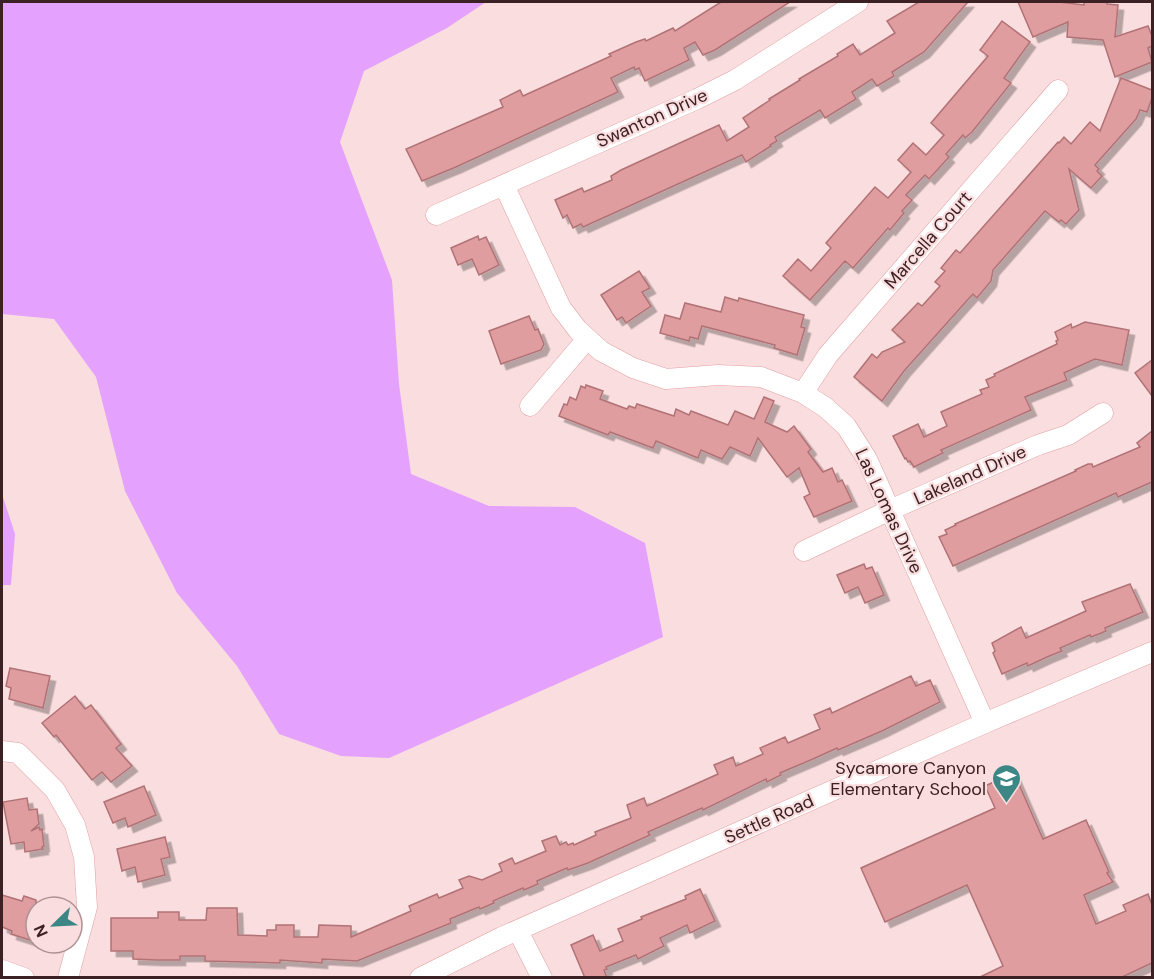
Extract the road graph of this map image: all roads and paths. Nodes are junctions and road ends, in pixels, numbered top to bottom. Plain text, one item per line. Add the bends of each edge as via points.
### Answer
1 (858, 2) edge
2 (1058, 90) dead end
3 (504, 185) junction
4 (436, 215) dead end
5 (587, 339) junction
6 (803, 393) junction
7 (530, 406) dead end
8 (1102, 413) dead end
9 (890, 510) junction
10 (804, 551) dead end
11 (1152, 652) edge
12 (985, 723) junction
13 (2, 751) edge
14 (518, 930) junction
15 (2, 970) edge
16 (24, 978) edge
17 (68, 978) edge
18 (420, 978) edge
19 (542, 978) edge

1 - 3 street, Swanton Drive via 735,80
2 - 6 street, Marcella Court via 828,355
3 - 4 street, Swanton Drive
3 - 5 street, Las Lomas Drive via 561,308
5 - 6 street, Las Lomas Drive via 617,360 666,379 761,377
5 - 7 street
6 - 9 street, Las Lomas Drive via 846,426 867,459
8 - 9 street, Lakeland Drive via 1068,435
9 - 10 street, Lakeland Drive
9 - 12 street, Las Lomas Drive
11 - 12 street, Settle Road
12 - 14 street, Settle Road
13 - 17 street via 18,753 55,790 75,825 84,857 87,908
14 - 18 street, Settle Road
14 - 19 street
15 - 16 street

